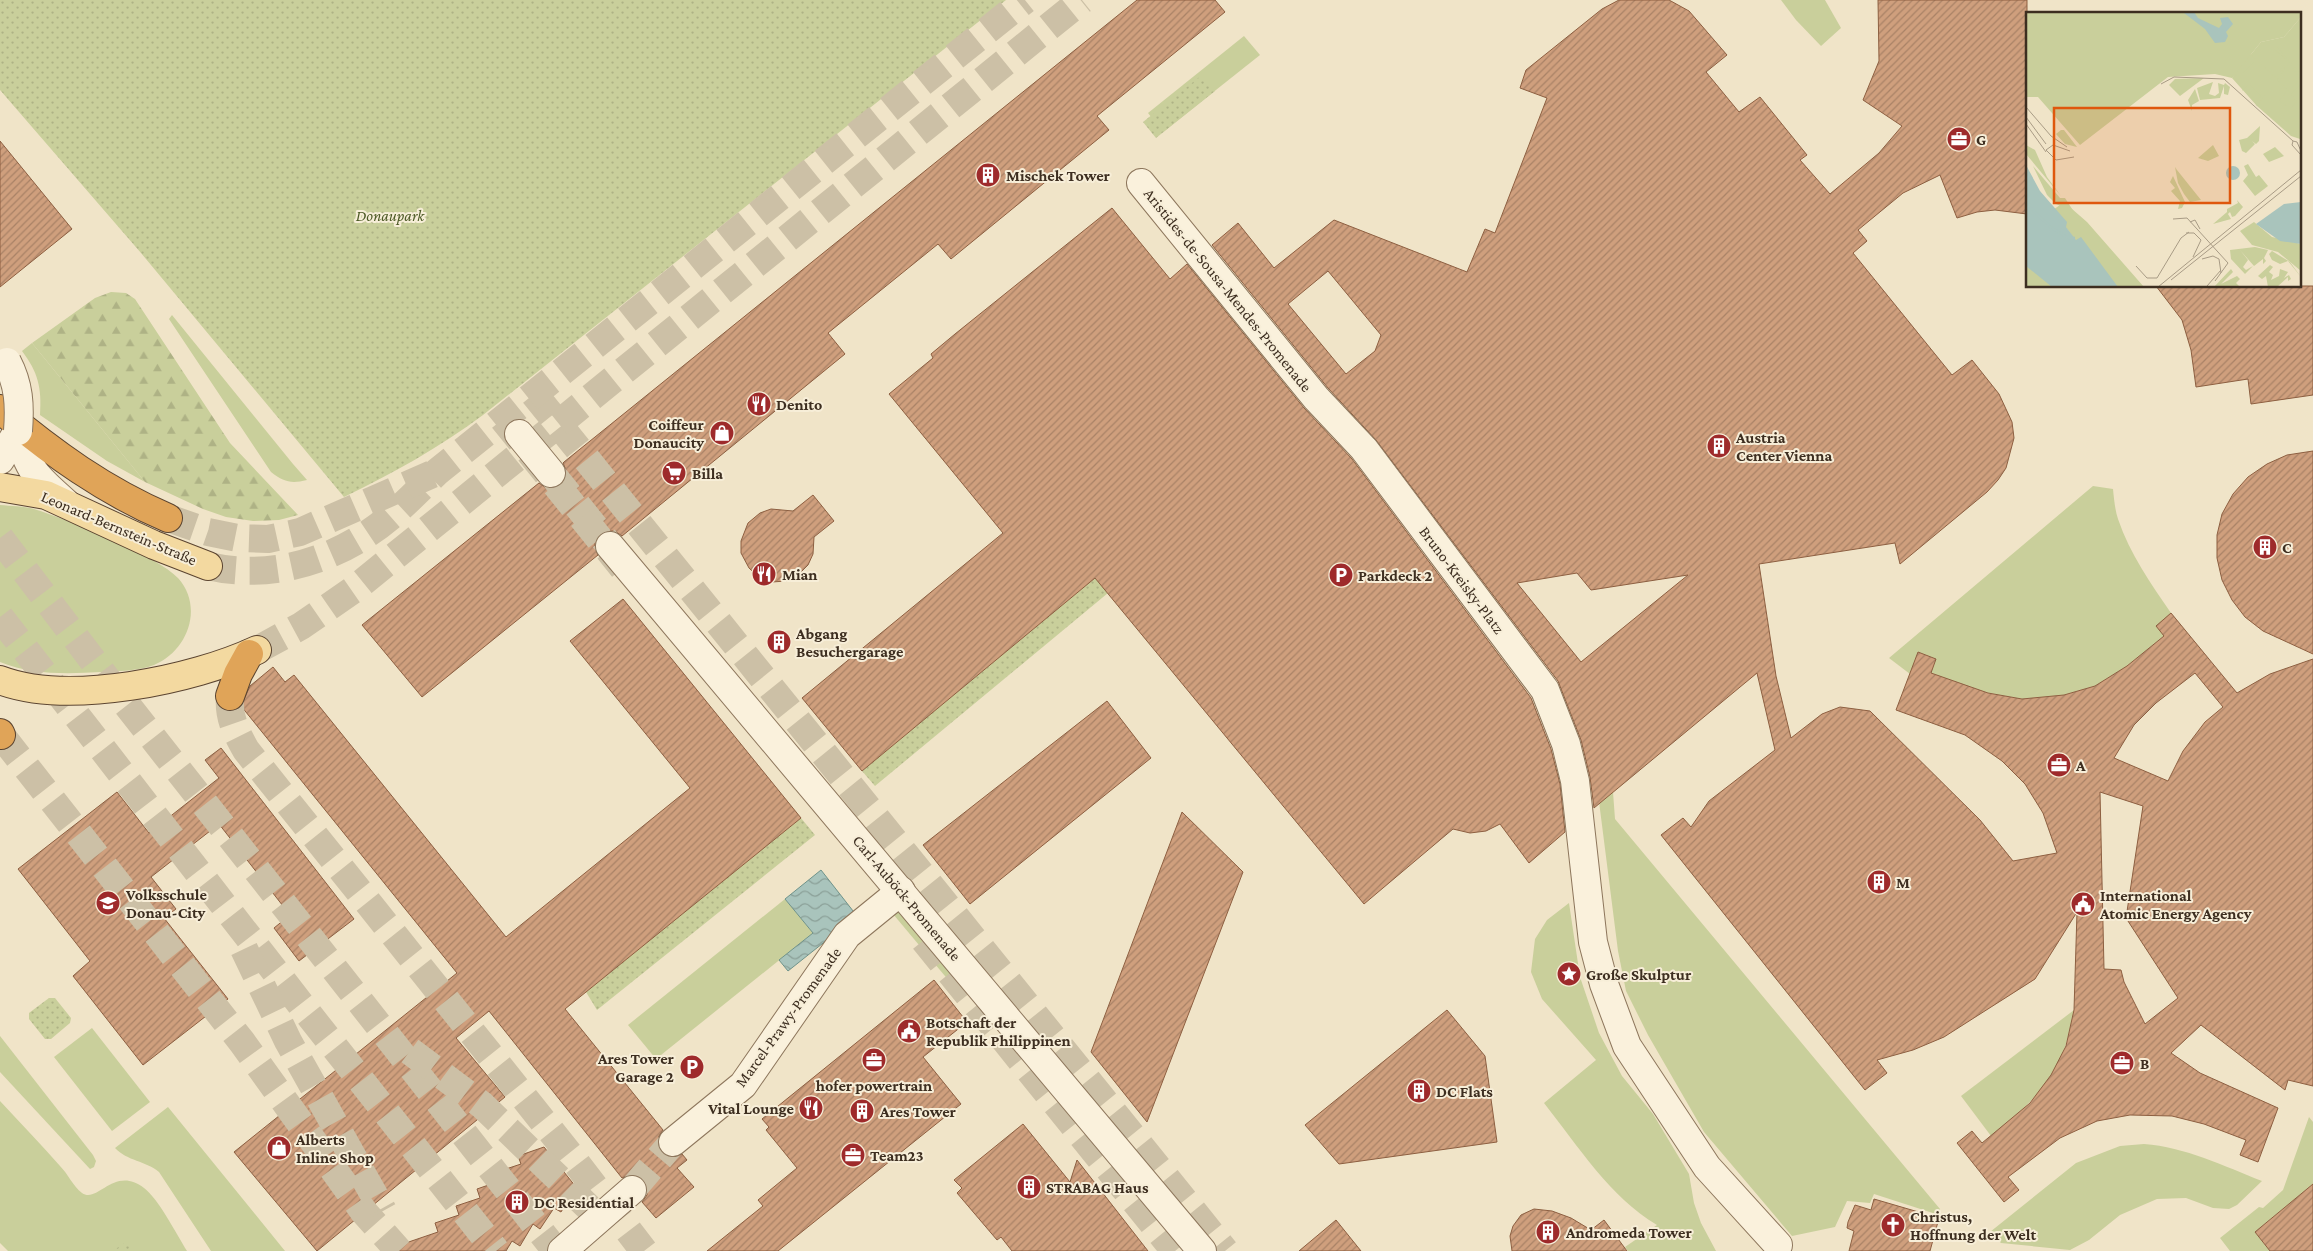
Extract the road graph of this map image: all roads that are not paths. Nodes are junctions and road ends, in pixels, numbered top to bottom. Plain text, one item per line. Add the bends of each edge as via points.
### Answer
1 (1141, 183) dead end
2 (4, 358) edge
3 (1316, 398) joint
4 (0, 409) edge
5 (18, 431) junction
6 (519, 434) tunnel mouth
7 (0, 460) edge
8 (551, 473) tunnel mouth
9 (0, 487) edge
10 (66, 502) junction
11 (168, 518) tunnel mouth
12 (610, 546) tunnel mouth
13 (208, 566) tunnel mouth
14 (253, 652) joint
15 (0, 680) edge
16 (230, 696) tunnel mouth
17 (901, 891) junction
18 (673, 1142) tunnel mouth
19 (632, 1190) tunnel mouth
20 (1778, 1245) dead end
21 (562, 1251) edge
22 (1202, 1251) edge

1 - 3 street, Aristides-de-Sousa-Mendes-Promenade
2 - 5 street, bridge via 16,378 20,403
3 - 20 street, Bruno-Kreisky-Platz via 1364,449 1545,690 1566,744 1575,781 1592,942 1627,1046 1707,1167
4 - 11 highway via 44,446 96,482
5 - 7 street
5 - 10 street via 26,459 37,477
6 - 8 street
9 - 10 main road, Leonard-Bernstein-Straße
10 - 13 main road, Leonard-Bernstein-Straße via 154,545
12 - 17 street, Carl-Auböck-Promenade
14 - 15 main road via 185,675 118,687 44,689
14 - 16 highway via 238,674
17 - 18 street, Marcel-Prawy-Promenade via 847,935 744,1084
17 - 22 street, Carl-Auböck-Promenade
19 - 21 street

